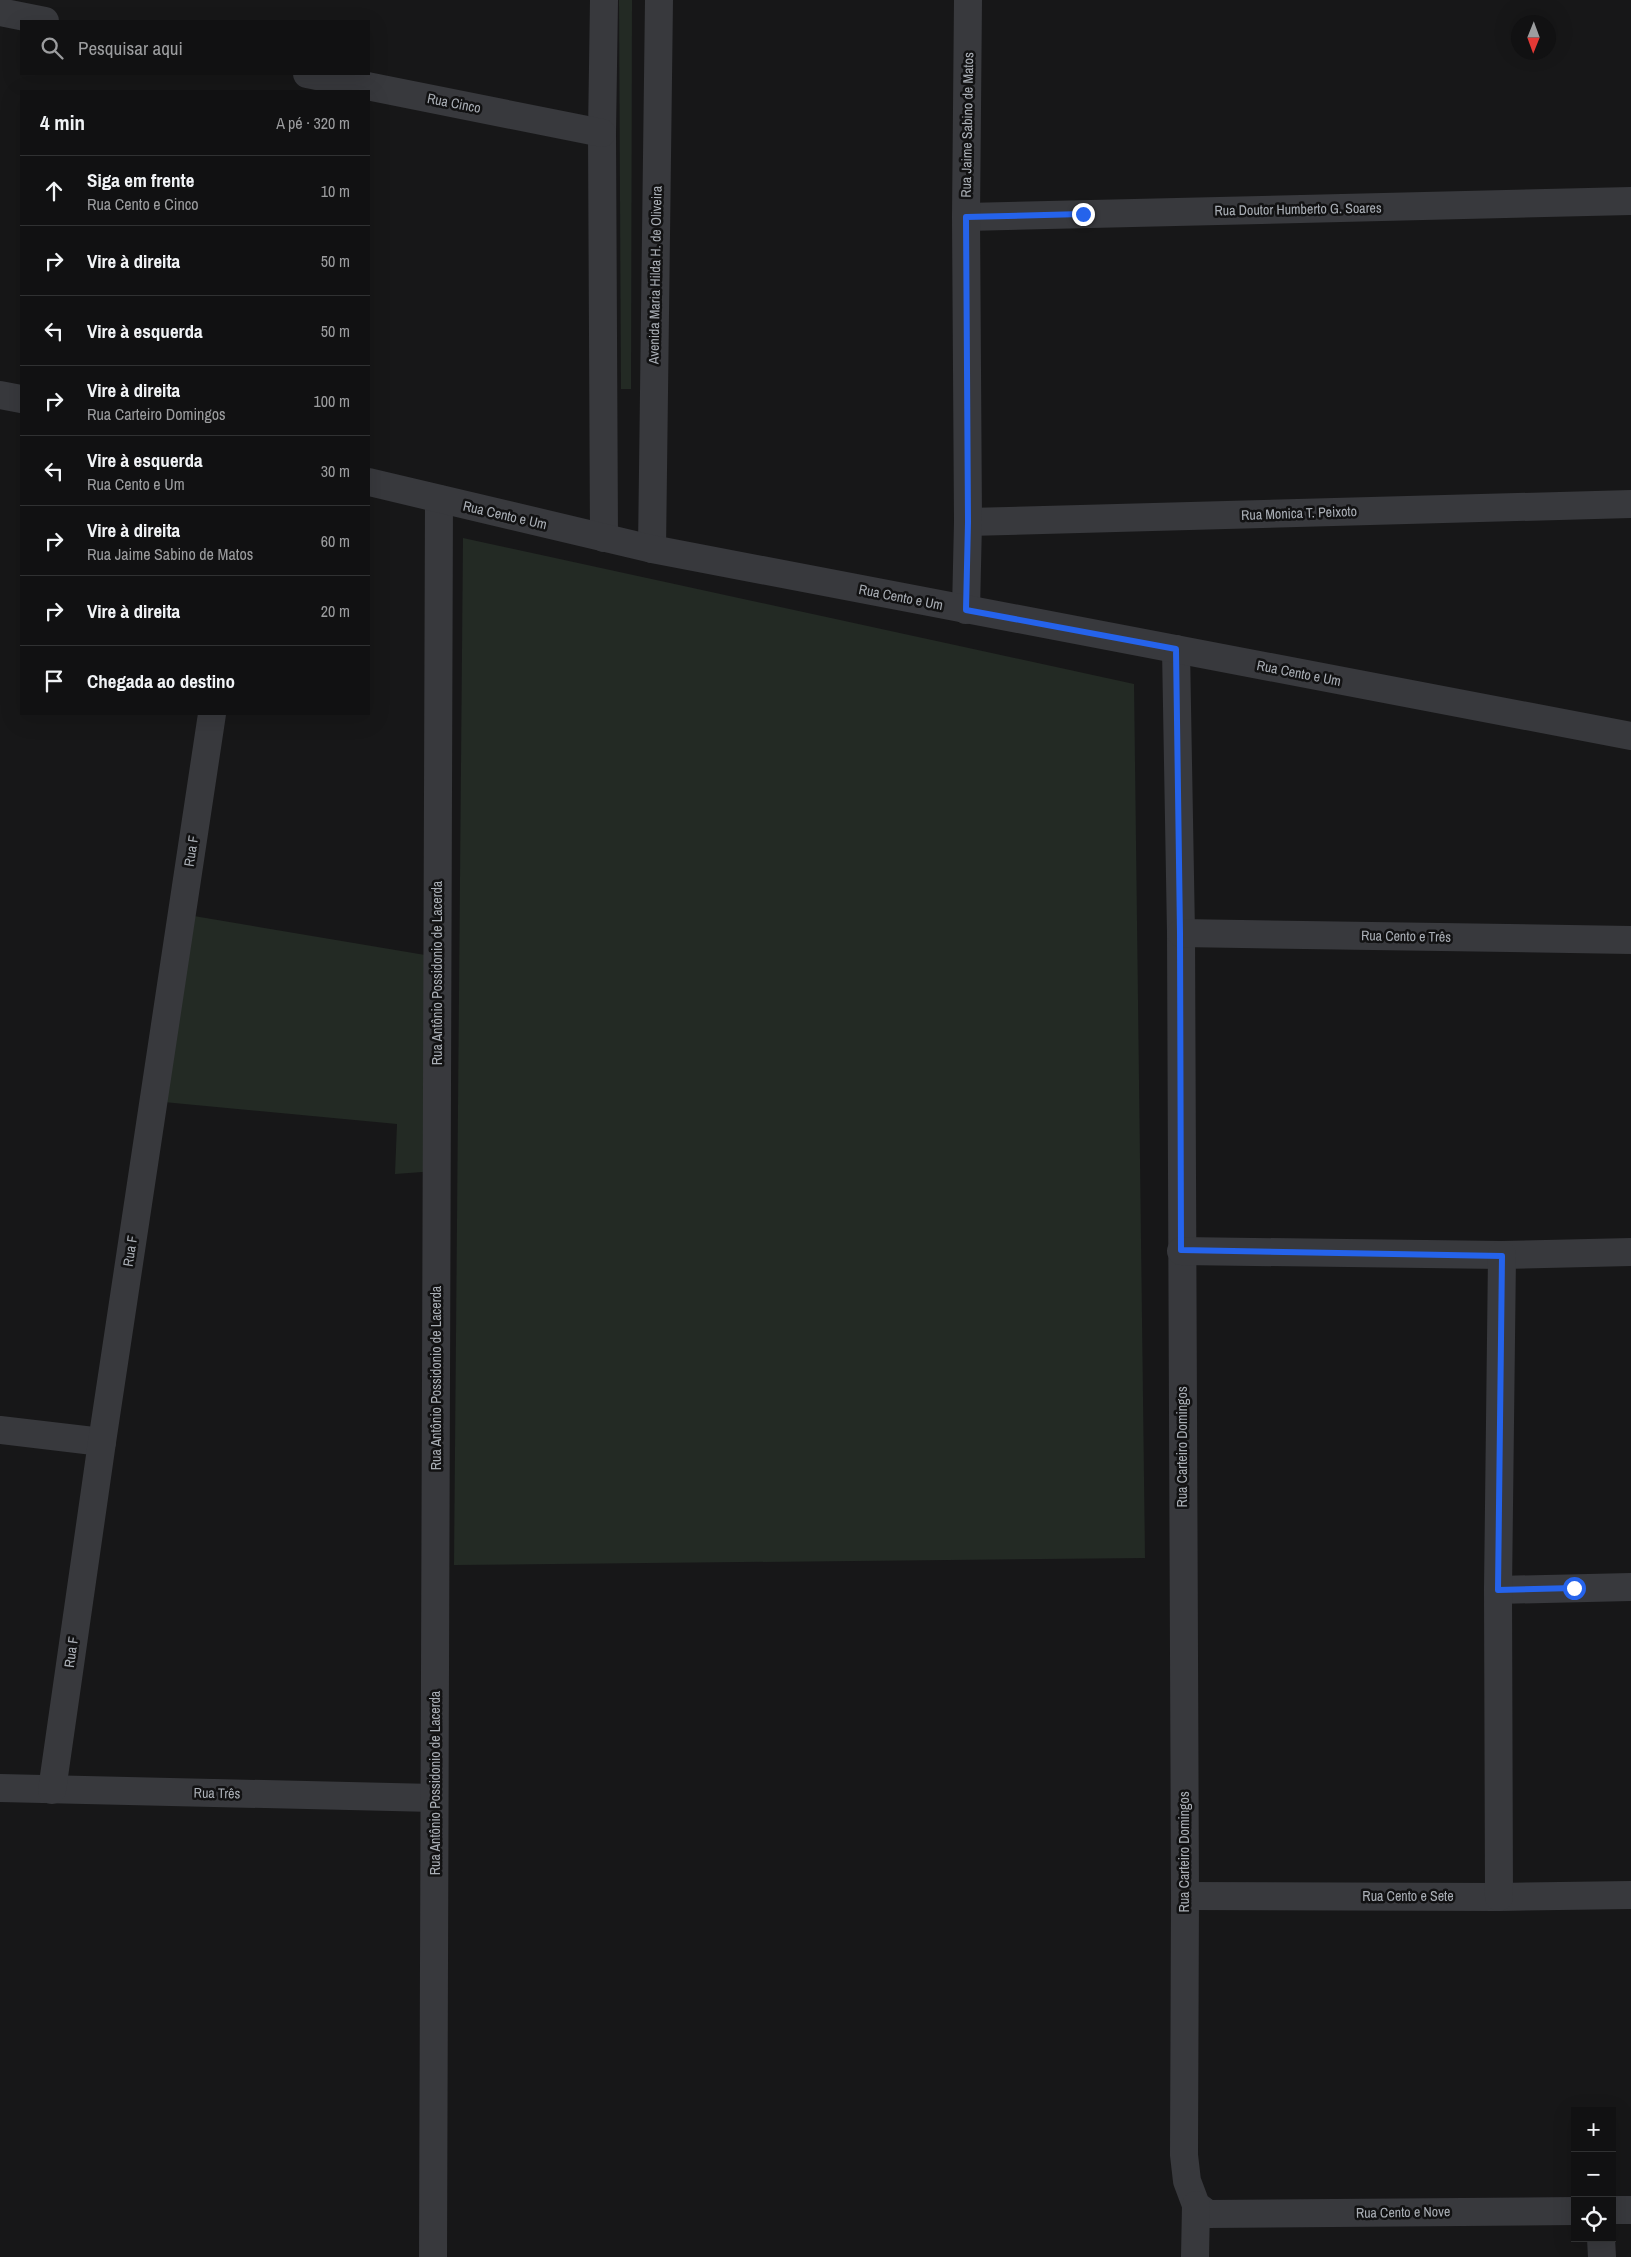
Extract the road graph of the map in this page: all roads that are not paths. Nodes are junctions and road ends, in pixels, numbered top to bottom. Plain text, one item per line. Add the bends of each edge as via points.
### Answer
1 (604, 0) edge
2 (659, 0) edge
3 (968, 0) edge
4 (0, 12) edge
5 (40, 20) edge
6 (312, 75) edge
7 (602, 133) junction
8 (1631, 201) edge
9 (966, 217) junction
10 (0, 395) edge
11 (20, 399) edge
12 (370, 482) edge
13 (439, 499) junction
14 (1631, 504) edge
15 (968, 522) junction
16 (604, 538) junction
17 (652, 550) junction
18 (966, 610) junction
19 (1176, 649) junction
20 (212, 715) edge
21 (1631, 736) edge
22 (1180, 933) junction
23 (1631, 940) edge
24 (1181, 1250) junction
25 (1631, 1252) edge
26 (1502, 1256) junction
27 (0, 1430) edge
28 (102, 1442) junction
29 (1631, 1587) edge
30 (1498, 1590) junction
31 (0, 1788) edge
32 (52, 1790) junction
33 (434, 1798) junction
34 (1631, 1894) edge
35 (1184, 1896) junction
36 (1499, 1897) junction
37 (1196, 2205) junction
38 (1616, 2210) edge
39 (1631, 2210) edge
40 (1571, 2211) edge
41 (1601, 2242) edge
42 (433, 2257) edge
43 (1194, 2257) edge
44 (1602, 2257) edge

1 - 7 street
2 - 17 street, Avenida Maria Hilda H. de Oliveira
3 - 9 street, Rua Jaime Sabino de Matos
4 - 5 street
6 - 7 street, Rua Cinco
7 - 16 street
8 - 9 street, Rua Doutor Humberto G. Soares
9 - 15 street, Rua Jaime Sabino de Matos
10 - 11 street
12 - 13 street, Rua Cento e Um
13 - 16 street, Rua Cento e Um
13 - 33 street, Rua Antônio Possidonio de Lacerda
14 - 15 street, Rua Monica T. Peixoto
15 - 18 street, Rua Jaime Sabino de Matos
16 - 17 street, Rua Cento e Um
17 - 18 street, Rua Cento e Um
18 - 19 street, Rua Cento e Um
19 - 21 street, Rua Cento e Um
19 - 22 street, Rua Carteiro Domingos
20 - 28 street, Rua F
22 - 23 street, Rua Cento e Três
22 - 24 street, Rua Carteiro Domingos
24 - 26 street
24 - 35 street, Rua Carteiro Domingos
25 - 26 street
26 - 30 street
27 - 28 street
28 - 32 street, Rua F
29 - 30 street
30 - 36 street
31 - 32 street, Rua Três
32 - 33 street, Rua Três
33 - 42 street, Rua Antônio Possidonio de Lacerda
34 - 36 street, Rua Cento e Sete
35 - 36 street, Rua Cento e Sete
35 - 37 street, Rua Carteiro Domingos via 1184,2154 1186,2181
37 - 40 street, Rua Cento e Nove via 1208,2214
37 - 43 street
38 - 39 street
41 - 44 street

